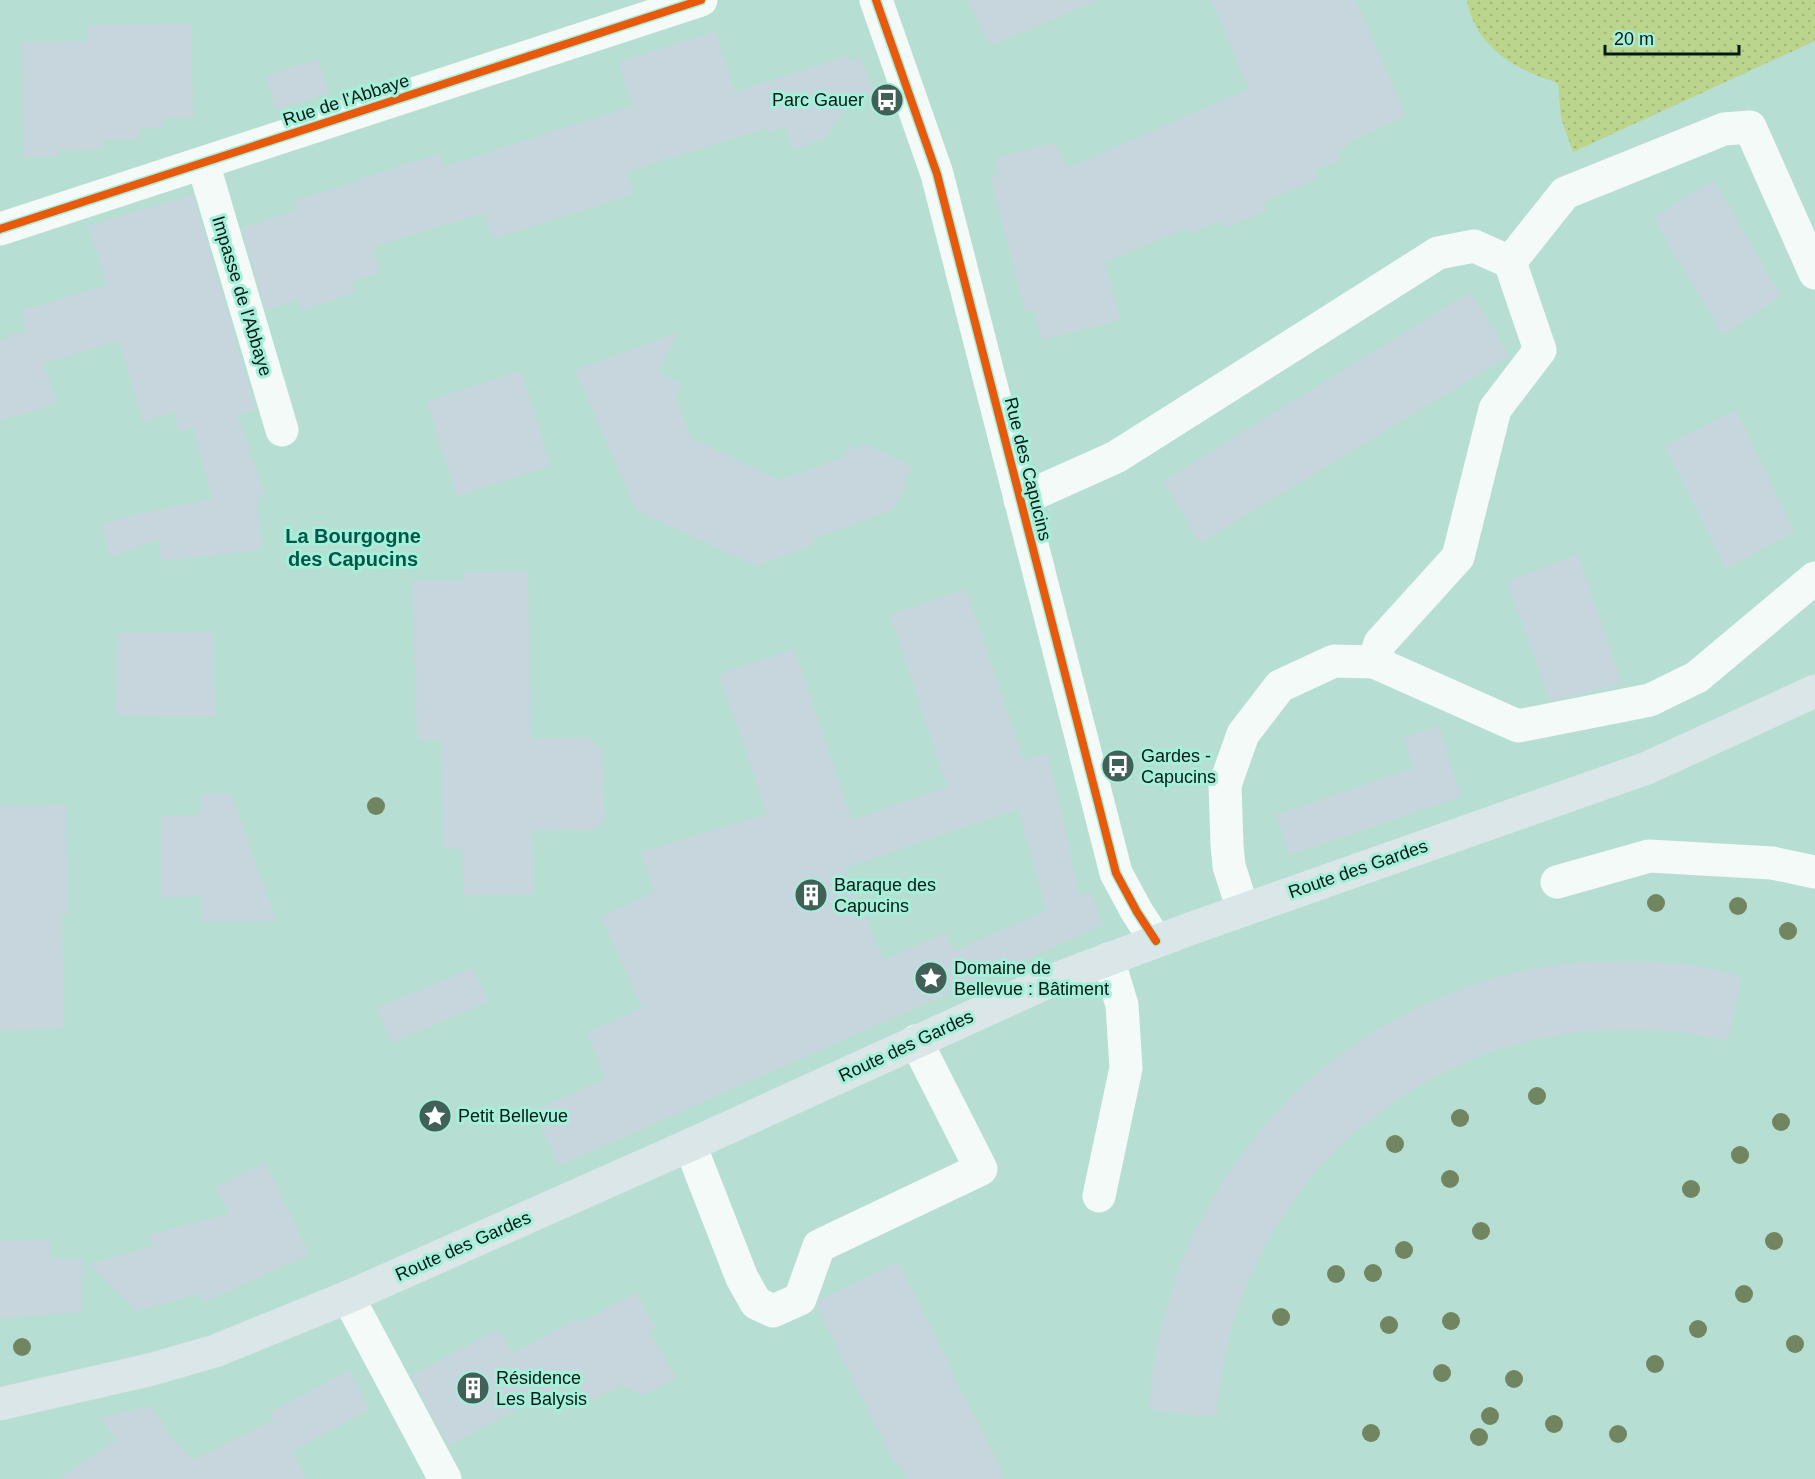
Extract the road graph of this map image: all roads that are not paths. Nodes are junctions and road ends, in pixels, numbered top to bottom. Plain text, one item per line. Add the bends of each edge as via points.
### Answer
1 (701, 0) edge
2 (876, 0) edge
3 (203, 163) junction
4 (0, 229) edge
5 (1510, 262) junction
6 (1815, 273) edge
7 (282, 430) dead end
8 (1020, 500) junction
9 (1815, 578) edge
10 (1374, 662) junction
11 (1815, 691) edge
12 (1815, 872) edge
13 (1557, 882) dead end
14 (1243, 910) junction
15 (1156, 941) junction
16 (1108, 959) junction
17 (916, 1041) junction
18 (690, 1145) junction
19 (1099, 1196) dead end
20 (348, 1297) junction
21 (0, 1404) edge
22 (445, 1479) edge

1 - 3 street, Rue de l'Abbaye
2 - 8 street, Rue des Capucins via 937,174
3 - 4 street, Rue de l'Abbaye
3 - 7 street, Impasse de l'Abbaye
5 - 6 street via 1565,194 1724,129 1750,128
5 - 8 street via 1474,246 1438,253 1116,457
5 - 10 street via 1540,350 1495,409 1458,557 1380,643
8 - 15 street, Rue des Capucins via 1116,873
9 - 10 street via 1697,677 1650,700 1529,724 1518,726
10 - 14 street via 1334,661 1280,686 1243,734 1225,785 1229,866
11 - 14 main road, Route des Gardes via 1647,768
12 - 13 street via 1772,863 1649,856
14 - 15 main road, Route des Gardes
15 - 16 main road, Route des Gardes
16 - 17 main road, Route des Gardes
16 - 19 street via 1122,1005 1126,1068
17 - 18 main road, Route des Gardes
17 - 18 street via 981,1169 819,1246 800,1299 773,1311 756,1303 742,1278
18 - 20 main road, Route des Gardes
20 - 21 main road, Route des Gardes via 215,1351
20 - 22 street

